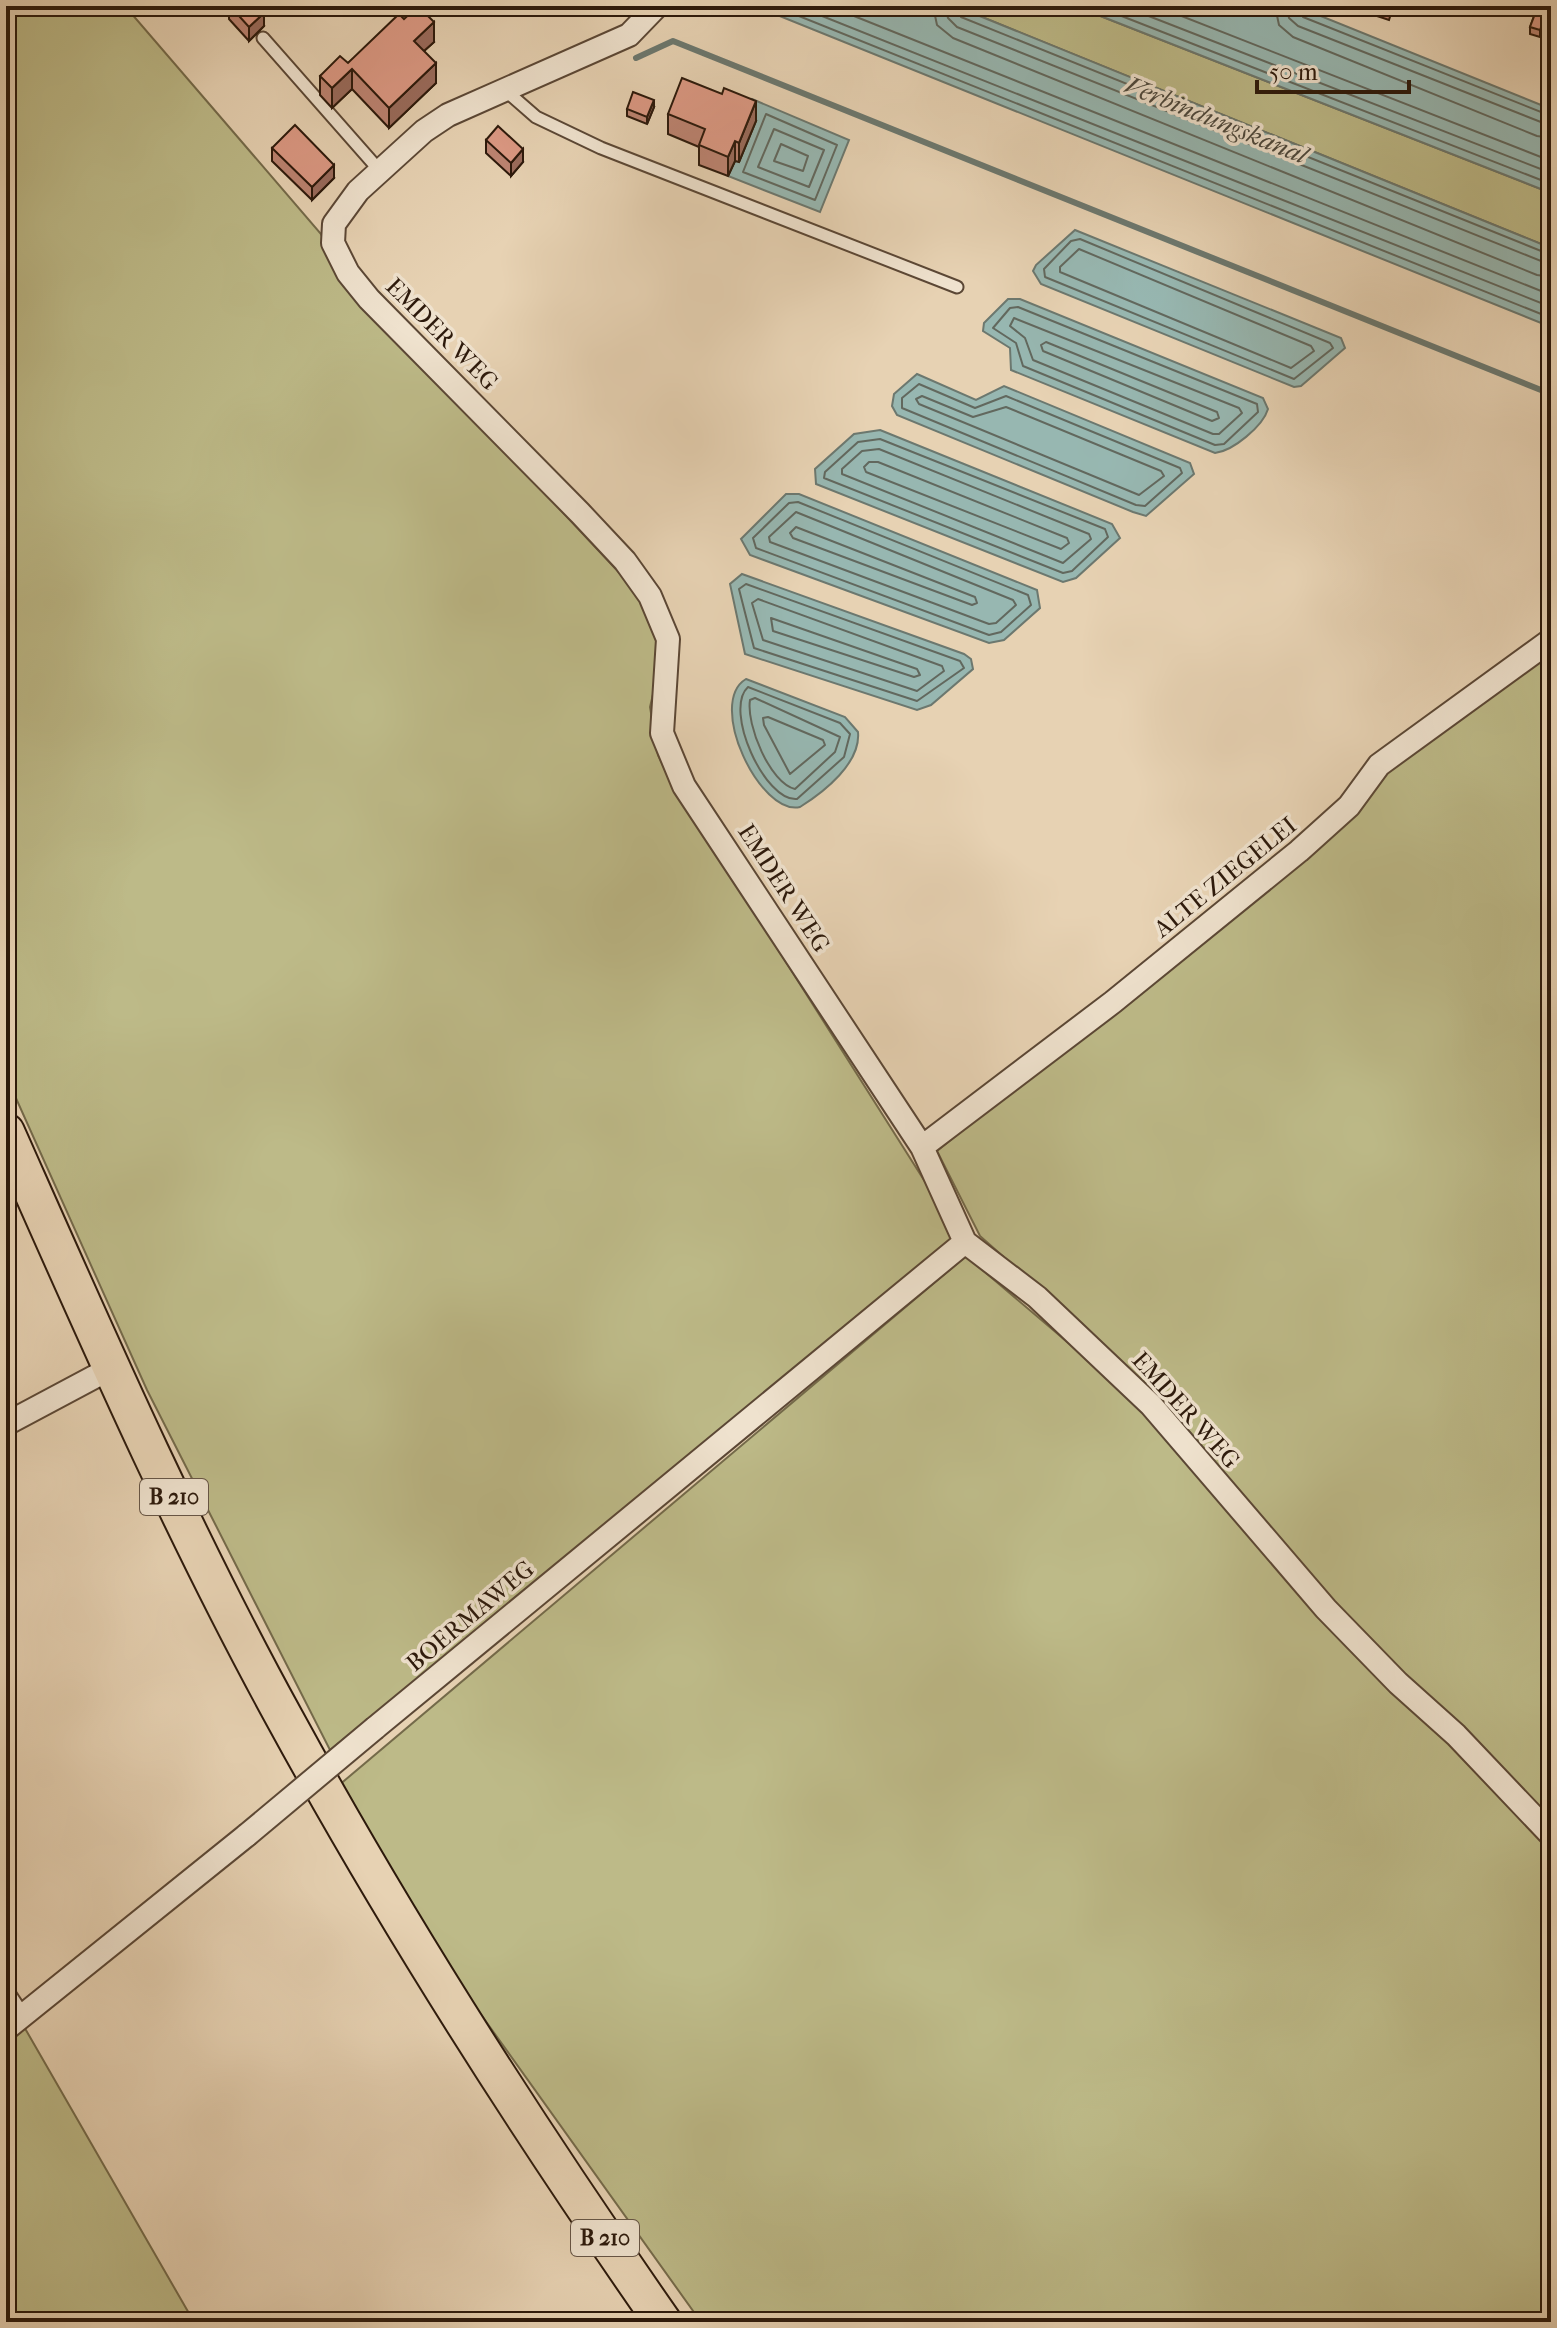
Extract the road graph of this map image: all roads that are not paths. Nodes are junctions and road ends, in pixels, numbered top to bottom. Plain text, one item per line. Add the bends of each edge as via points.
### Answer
1 (657, 6) edge
2 (263, 38) dead end
3 (505, 89) junction
4 (380, 171) junction
5 (957, 287) dead end
6 (1551, 640) edge
7 (6, 1132) edge
8 (922, 1147) junction
9 (965, 1242) junction
10 (113, 1367) junction
11 (6, 1424) edge
12 (1551, 1835) edge
13 (6, 1998) edge
14 (13, 2023) edge
15 (663, 2322) edge

1 - 3 street, EMDER WEG via 629,35
2 - 4 lane
3 - 4 street, EMDER WEG via 438,120
3 - 5 lane via 536,117 601,148
4 - 8 street, EMDER WEG via 334,224 333,243 348,273 625,561 650,596 668,639 662,733 684,786
6 - 8 street, ALTE ZIEGELEI via 1379,765 1349,806 1299,851
7 - 10 main road, B 210
8 - 9 street, EMDER WEG
9 - 12 street, EMDER WEG via 1037,1297 1151,1405 1326,1609
9 - 14 street, BOERMAWEG, bridge
10 - 11 street
10 - 15 main road, B 210 via 285,1720 453,2008
13 - 14 street

